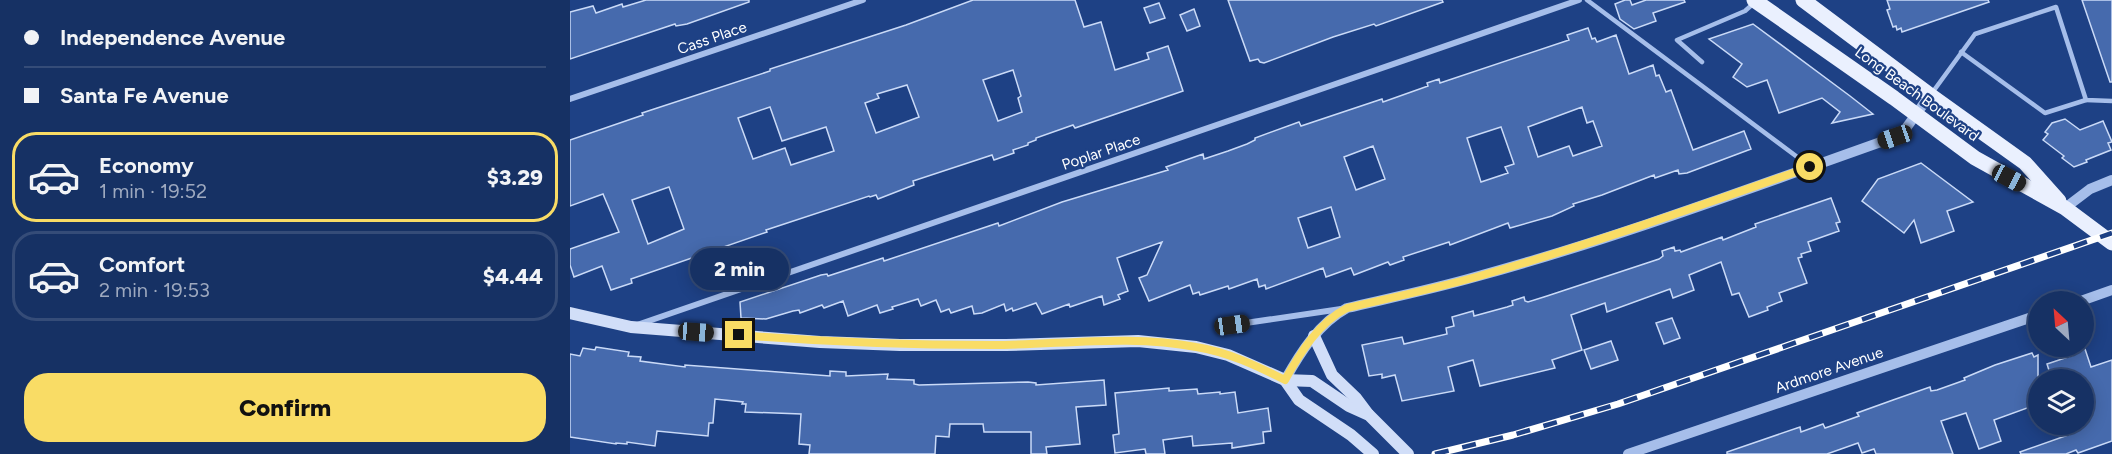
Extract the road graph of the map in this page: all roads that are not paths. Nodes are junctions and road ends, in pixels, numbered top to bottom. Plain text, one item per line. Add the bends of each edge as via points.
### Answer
1 (862, 0) edge
2 (1579, 0) edge
3 (1587, 0) edge
4 (1755, 1) edge
5 (1807, 1) edge
6 (1961, 52) junction
7 (1702, 62) dead end
8 (1930, 95) junction
9 (570, 99) edge
10 (2086, 100) junction
11 (2112, 101) edge
12 (1917, 115) junction
13 (1810, 167) junction
14 (2112, 180) edge
15 (2065, 208) junction
16 (2112, 243) edge
17 (2112, 290) edge
18 (2094, 296) edge
19 (1347, 308) junction
20 (570, 313) edge
21 (2028, 318) edge
22 (1232, 325) dead end
23 (631, 327) junction
24 (1314, 336) junction
25 (1285, 380) junction
26 (1369, 415) junction
27 (1372, 454) edge
28 (1408, 454) edge
29 (1628, 454) edge

1 - 9 street, Cass Place
2 - 23 street, Poplar Place
3 - 13 lane
4 - 7 lane via 1745,11 1677,40
4 - 12 main road, Long Beach Boulevard
5 - 8 main road, Long Beach Boulevard
6 - 8 lane
6 - 10 lane via 2045,113
6 - 10 lane via 1975,34 2056,7
8 - 12 street
8 - 15 main road, Long Beach Boulevard via 2025,163
10 - 11 lane
12 - 13 street via 1895,137
12 - 15 main road, Long Beach Boulevard via 1975,158
13 - 19 street via 1538,259
14 - 15 street via 2090,189
15 - 16 main road, Long Beach Boulevard
17 - 18 street
19 - 22 street
19 - 24 street via 1335,314
20 - 23 main road
21 - 29 street, Ardmore Avenue
23 - 25 main road via 900,345 1168,343 1228,354
24 - 25 street
24 - 26 main road via 1332,375
25 - 26 main road via 1312,381
25 - 27 main road via 1299,400
26 - 28 main road

